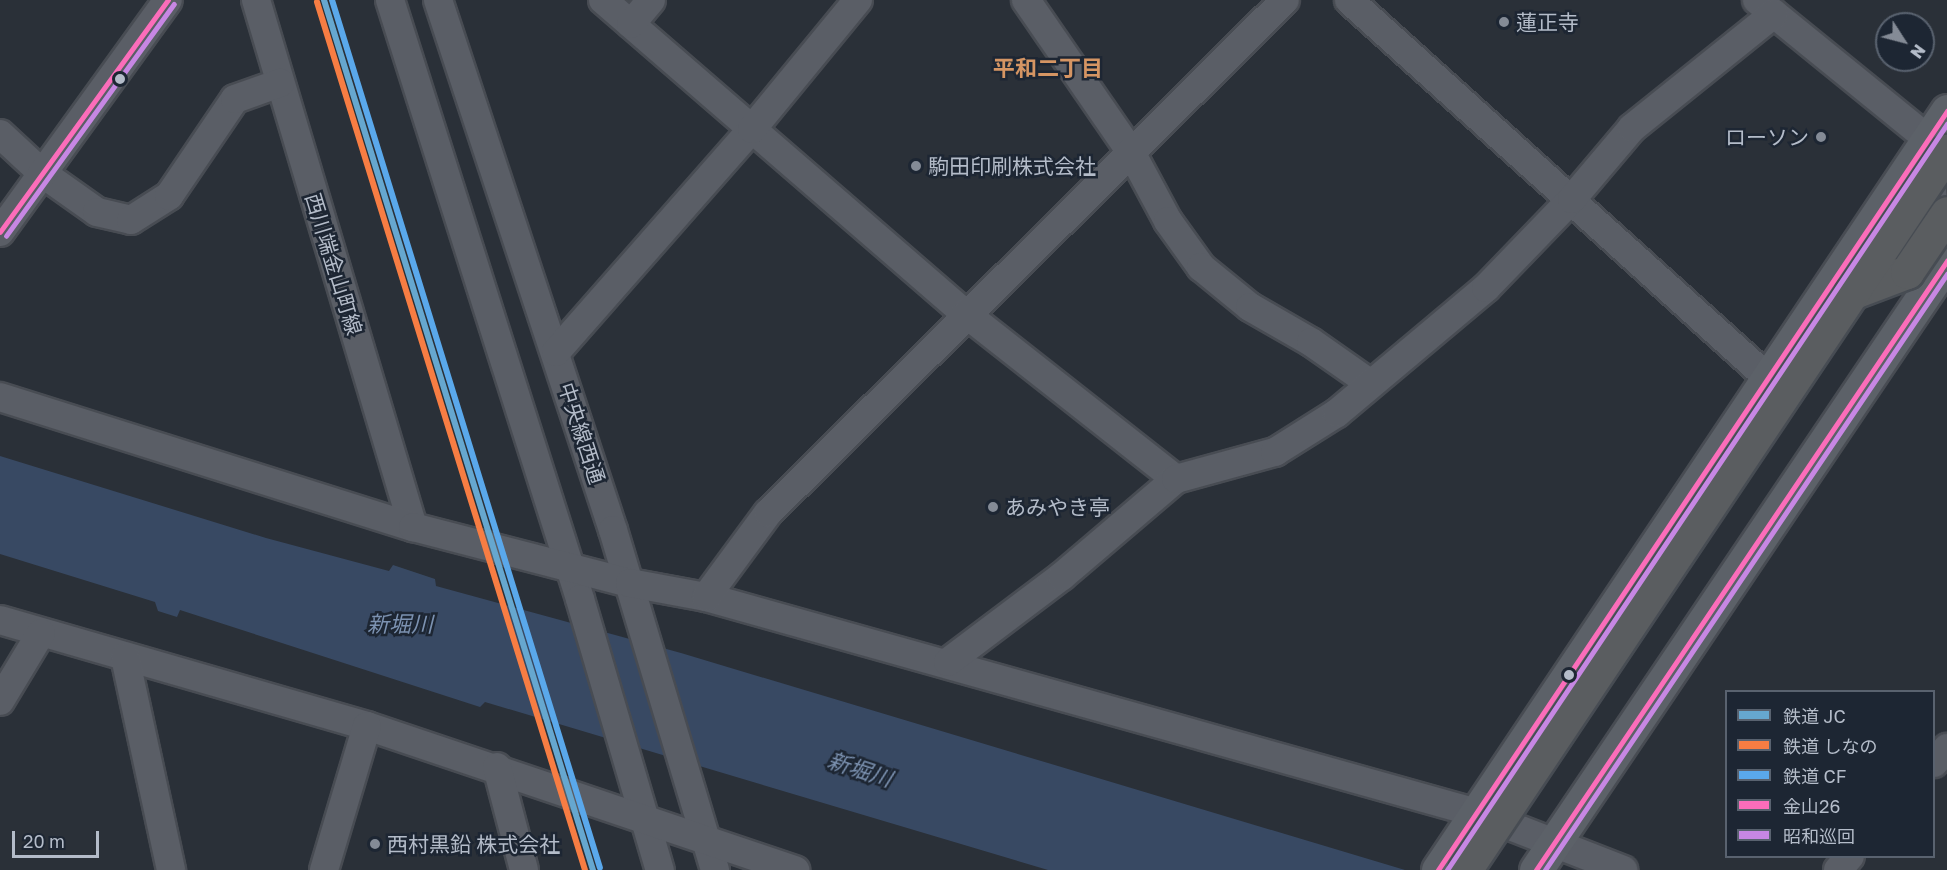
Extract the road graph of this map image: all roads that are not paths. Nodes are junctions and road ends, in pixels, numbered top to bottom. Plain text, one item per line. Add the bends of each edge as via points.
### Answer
1 (168, 0) edge
2 (256, 0) edge
3 (390, 0) edge
4 (438, 0) edge
5 (603, 0) edge
6 (651, 0) edge
7 (858, 0) edge
8 (1026, 0) edge
9 (1285, 0) edge
10 (1349, 0) edge
11 (1764, 4) edge
12 (631, 24) junction
13 (280, 83) junction
14 (1947, 111) edge
15 (752, 129) junction
16 (0, 134) edge
17 (1938, 145) edge
18 (1131, 152) junction
19 (42, 173) junction
20 (1572, 199) junction
21 (1947, 213) edge
22 (0, 232) edge
23 (1944, 273) edge
24 (1851, 293) junction
25 (966, 314) junction
26 (556, 352) junction
27 (1768, 378) junction
28 (1371, 384) junction
29 (0, 397) edge
30 (1176, 479) junction
31 (413, 527) junction
32 (570, 568) junction
33 (630, 583) junction
34 (706, 597) junction
35 (0, 620) edge
36 (42, 633) junction
37 (125, 657) junction
38 (948, 662) junction
39 (0, 701) edge
40 (367, 726) junction
41 (1947, 748) edge
42 (1935, 762) edge
43 (497, 767) junction
44 (1477, 813) junction
45 (646, 820) junction
46 (706, 842) junction
47 (1555, 842) junction
48 (1848, 858) edge
49 (1447, 869) edge
50 (171, 870) edge
51 (324, 870) edge
52 (524, 870) edge
53 (660, 870) edge
54 (715, 870) edge
55 (795, 870) edge
56 (1536, 870) edge
57 (1623, 870) edge
58 (1838, 870) edge

1 - 19 street
2 - 13 street, 西川端金山町線
3 - 32 street
4 - 26 street, 中央線西通
5 - 12 street
6 - 12 street
7 - 15 street
8 - 18 street
9 - 18 street
10 - 20 street
11 - 17 street
11 - 20 street via 1632,128
12 - 15 street
13 - 19 street via 235,99 169,196 131,220 97,212
13 - 31 street, 西川端金山町線
14 - 17 main road
15 - 25 street
15 - 26 street
16 - 19 street
17 - 23 street
17 - 24 highway, bridge
17 - 27 main road
18 - 25 street
18 - 28 street via 1168,221 1201,267 1250,307 1311,342
19 - 22 street
20 - 27 street
20 - 28 street via 1486,288
21 - 24 highway, bridge via 1907,272
23 - 47 main road
24 - 49 highway, bridge
25 - 30 street
25 - 34 street via 768,513
26 - 33 street, 中央線西通
27 - 44 main road
28 - 30 street via 1337,413 1275,452
29 - 31 street
30 - 38 street via 1062,576
31 - 32 street
32 - 33 street
32 - 45 street
33 - 34 street
33 - 46 street, 中央線西通
34 - 38 street
35 - 36 street
36 - 37 street
36 - 39 street
37 - 40 street
37 - 50 street
38 - 44 street
40 - 43 street
40 - 51 street
41 - 42 street
43 - 45 street
43 - 52 street
44 - 47 street
44 - 49 main road
45 - 46 street
45 - 53 street
46 - 54 street, 中央線西通
46 - 55 street
47 - 56 main road
47 - 57 street
48 - 58 street

